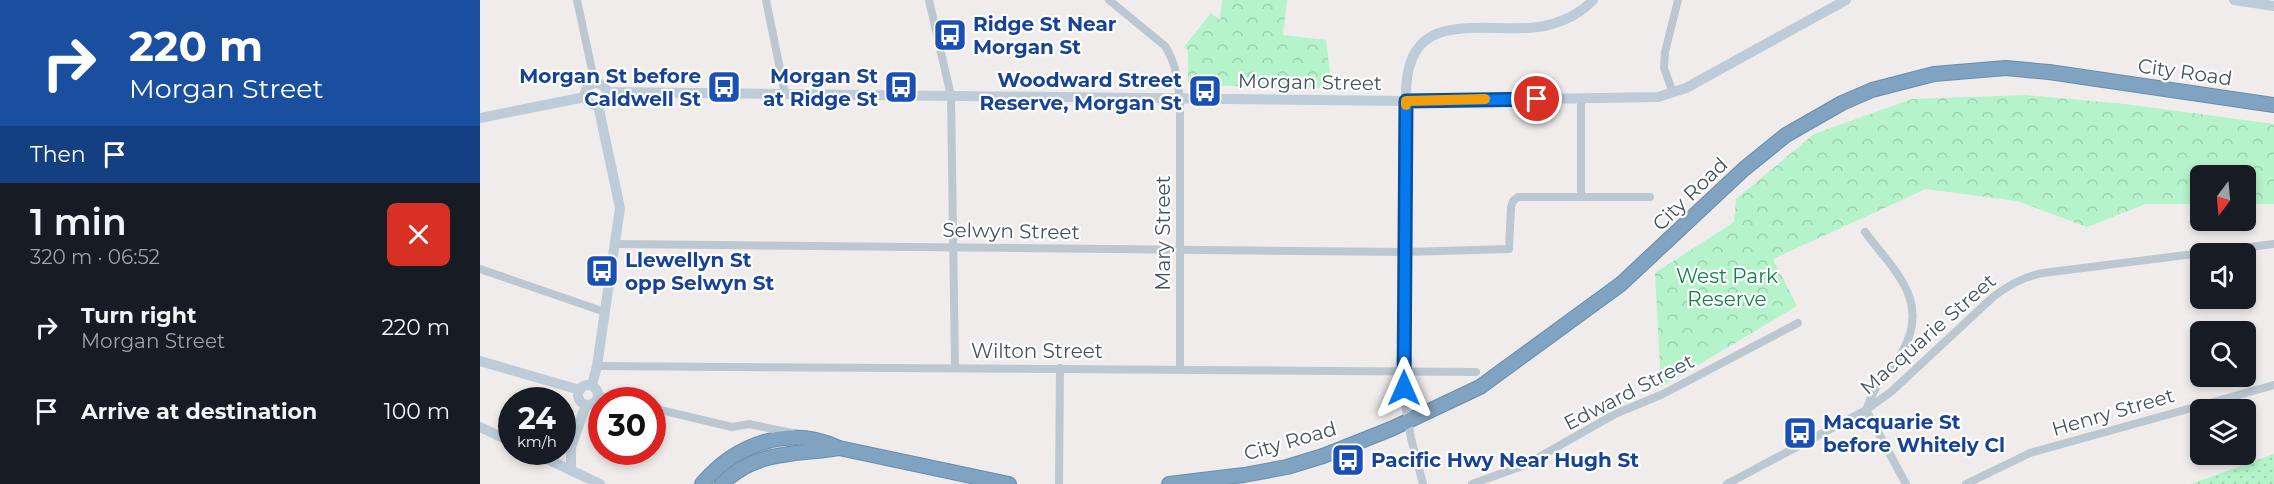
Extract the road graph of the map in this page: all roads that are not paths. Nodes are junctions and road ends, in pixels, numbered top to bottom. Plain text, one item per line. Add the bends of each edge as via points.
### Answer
1 (576, 0) edge
2 (766, 0) edge
3 (929, 0) edge
4 (1109, 0) edge
5 (1593, 0) edge
6 (1678, 0) edge
7 (2234, 0) edge
8 (1841, 1) edge
9 (2274, 6) edge
10 (595, 84) junction
11 (607, 92) junction
12 (1672, 93) junction
13 (785, 94) junction
14 (951, 96) junction
15 (585, 97) junction
16 (1180, 98) junction
17 (1581, 98) junction
18 (1406, 101) junction
19 (598, 105) junction
20 (2274, 105) edge
21 (480, 118) edge
22 (1581, 196) junction
23 (1650, 197) dead end
24 (1865, 232) dead end
25 (615, 244) junction
26 (2274, 244) edge
27 (953, 247) junction
28 (1180, 249) junction
29 (1405, 252) junction
30 (480, 268) edge
31 (605, 312) junction
32 (1798, 323) dead end
33 (480, 361) edge
34 (597, 366) junction
35 (955, 367) junction
36 (1060, 368) junction
37 (1180, 369) junction
38 (1404, 371) junction
39 (1476, 372) dead end
40 (2274, 385) edge
41 (592, 386) joint
42 (580, 390) junction
43 (586, 405) joint
44 (1866, 410) junction
45 (666, 411) edge
46 (1407, 421) junction
47 (480, 427) edge
48 (498, 435) edge
49 (822, 440) junction
50 (839, 448) junction
51 (559, 465) edge
52 (571, 471) junction
53 (600, 484) edge
54 (702, 484) edge
55 (722, 484) edge
56 (1009, 484) edge
57 (1059, 484) edge
58 (1169, 484) edge
59 (1423, 484) edge
60 (1472, 484) edge
61 (1727, 484) edge
62 (1906, 484) edge
63 (1966, 484) edge

1 - 10 street
2 - 13 street
3 - 14 street
4 - 16 street, Mary Street via 1167,50
5 - 18 street via 1576,14 1544,26 1473,26 1433,35 1411,58
6 - 12 street via 1665,52 1664,68
7 - 9 street
8 - 12 street, Morgan Street
10 - 11 street via 602,85
10 - 15 street via 587,88
11 - 13 street, Morgan Street
11 - 19 street
12 - 17 street, Morgan Street via 1658,97
13 - 14 street, Morgan Street
14 - 16 street, Morgan Street
14 - 27 street
15 - 19 street via 590,104
15 - 21 street
16 - 18 street, Morgan Street
16 - 28 street, Mary Street
17 - 18 street, Morgan Street
17 - 22 street
18 - 29 street
19 - 25 street via 620,208
20 - 46 highway, City Road via 2006,68 1934,74 1872,90 1814,117 1764,152 1621,284 1510,367 1466,396
22 - 23 street
22 - 29 street, Selwyn Street via 1518,197 1511,207 1509,249
24 - 44 street via 1908,292 1914,307 1909,339 1877,385
25 - 27 street, Selwyn Street
25 - 31 street
26 - 44 street, Macquarie Street via 2026,277 1993,297 1892,391
27 - 28 street, Selwyn Street
27 - 35 street
28 - 29 street, Selwyn Street
28 - 37 street, Mary Street
29 - 38 street
30 - 31 street
31 - 34 street
32 - 60 street, Edward Street via 1663,394 1615,414 1525,465
33 - 42 street
34 - 35 street, Wilton Street
34 - 41 street
35 - 36 street, Wilton Street
36 - 37 street, Wilton Street
36 - 57 street
37 - 38 street, Wilton Street
38 - 39 street, Wilton Street
38 - 46 street
40 - 63 street, Henry Street via 2030,453
41 - 42 street via 585,385
42 - 43 street via 579,400
43 - 52 street via 571,447
44 - 61 street, Macquarie Street
44 - 62 street
45 - 49 street via 732,427 749,424
46 - 58 highway, City Road via 1287,467
46 - 59 street
47 - 48 street
49 - 50 highway
49 - 54 highway via 780,438 750,447 724,462
50 - 55 highway via 775,456 747,466
50 - 56 highway
51 - 52 street
52 - 53 street

